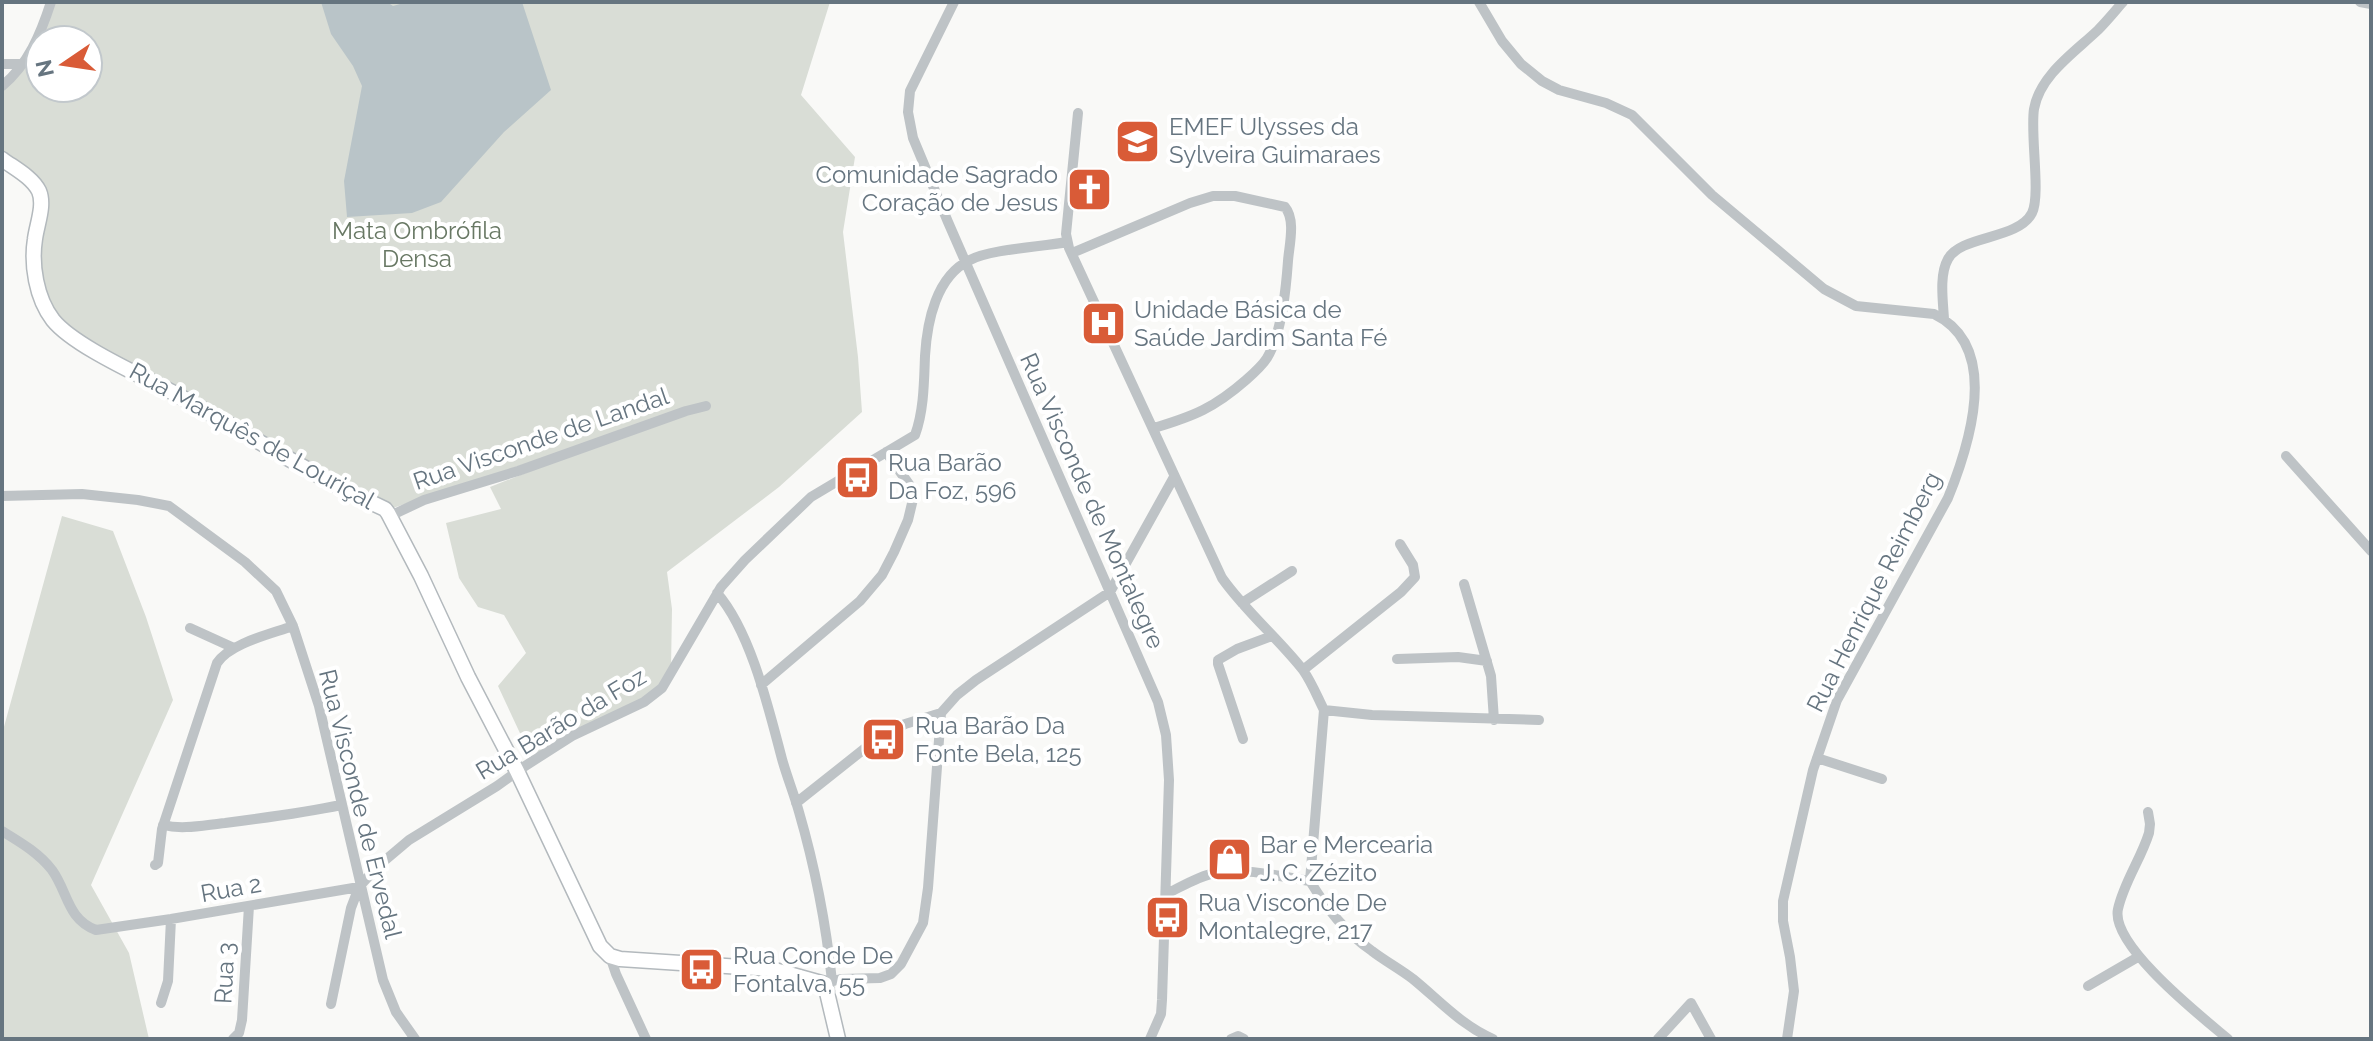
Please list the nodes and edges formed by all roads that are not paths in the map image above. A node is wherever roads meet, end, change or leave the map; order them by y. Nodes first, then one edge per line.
1 (51, 2) edge
2 (954, 2) edge
3 (1479, 2) edge
4 (2123, 2) edge
5 (2360, 2) edge
6 (2371, 4) edge
7 (2, 64) edge
8 (23, 64) junction
9 (2, 86) edge
10 (1078, 113) dead end
11 (2, 159) edge
12 (1069, 248) junction
13 (966, 262) junction
14 (1944, 319) junction
15 (706, 406) dead end
16 (1154, 428) junction
17 (886, 452) junction
18 (2286, 456) dead end
19 (1174, 477) junction
20 (2, 496) edge
21 (390, 516) junction
22 (1400, 544) dead end
23 (2371, 551) edge
24 (1292, 571) dead end
25 (1464, 584) dead end
26 (1110, 592) junction
27 (717, 593) junction
28 (1242, 603) junction
29 (293, 626) junction
30 (190, 628) dead end
31 (1272, 636) junction
32 (234, 648) junction
33 (1397, 659) dead end
34 (1487, 661) junction
35 (1303, 670) junction
36 (761, 685) junction
37 (1324, 710) junction
38 (941, 713) junction
39 (1494, 720) junction
40 (1539, 720) dead end
41 (1243, 739) dead end
42 (1817, 758) junction
43 (517, 771) junction
44 (1882, 779) dead end
45 (796, 803) junction
46 (341, 805) junction
47 (2148, 812) dead end
48 (163, 825) junction
49 (2, 831) edge
50 (155, 865) dead end
51 (356, 865) junction
52 (377, 867) junction
53 (1310, 881) junction
54 (360, 885) junction
55 (1166, 894) junction
56 (249, 906) junction
57 (171, 919) junction
58 (610, 956) junction
59 (2138, 957) junction
60 (828, 982) junction
61 (2088, 986) dead end
62 (161, 1003) dead end
63 (331, 1004) dead end
64 (233, 1039) edge
65 (415, 1039) edge
66 (646, 1039) edge
67 (838, 1039) edge
68 (1150, 1039) edge
69 (1231, 1039) edge
70 (1244, 1039) edge
71 (1493, 1039) edge
72 (1658, 1039) edge
73 (1711, 1039) edge
74 (1787, 1039) edge
75 (2228, 1039) edge

1 - 8 street
2 - 13 street, Rua Visconde de Montalegre
3 - 14 street
4 - 14 street
5 - 6 street
7 - 8 street
8 - 9 street
10 - 12 street
11 - 21 main road, Rua Marquês de Louriçal
12 - 13 street
12 - 16 street
12 - 16 street
13 - 17 street, Rua Barão da Foz
13 - 26 street, Rua Visconde de Montalegre
14 - 42 street, Rua Henrique Reimberg
15 - 21 street, Rua Visconde de Landal
16 - 19 street
17 - 27 street, Rua Barão da Foz
17 - 36 street
18 - 23 street
19 - 26 street
19 - 28 street
20 - 29 street, Rua Visconde de Ervedal
21 - 43 main road, Rua Marquês de Louriçal
22 - 35 street
24 - 28 street
25 - 34 street
26 - 38 street
26 - 55 street, Rua Visconde de Montalegre
27 - 36 street
27 - 43 street, Rua Barão da Foz
28 - 31 street
29 - 32 street
29 - 46 street, Rua Visconde de Ervedal
30 - 32 street
31 - 35 street
31 - 41 street
32 - 48 street
33 - 34 street
34 - 39 street
35 - 37 street
36 - 45 street
37 - 39 street
37 - 53 street
38 - 45 street
38 - 60 street
39 - 40 street
42 - 44 street
42 - 74 street, Rua Henrique Reimberg
43 - 52 street, Rua Barão da Foz
43 - 58 main road, Rua Marquês de Louriçal
45 - 60 street
46 - 48 street
46 - 51 street, Rua Visconde de Ervedal
47 - 59 street
48 - 50 street
49 - 57 street, Rua 2
51 - 52 street
51 - 54 street, Rua Visconde de Ervedal
52 - 54 street, Rua Barão da Foz
53 - 55 street
53 - 71 street
54 - 56 street, Rua 2
54 - 63 street, Rua Barão da Foz
54 - 65 street, Rua Visconde de Ervedal
55 - 68 street, Rua Visconde de Montalegre
56 - 57 street, Rua 2
56 - 64 street, Rua 3
57 - 62 street
58 - 60 main road
58 - 66 street
59 - 61 street
59 - 75 street
60 - 67 main road
69 - 70 street
72 - 73 street

